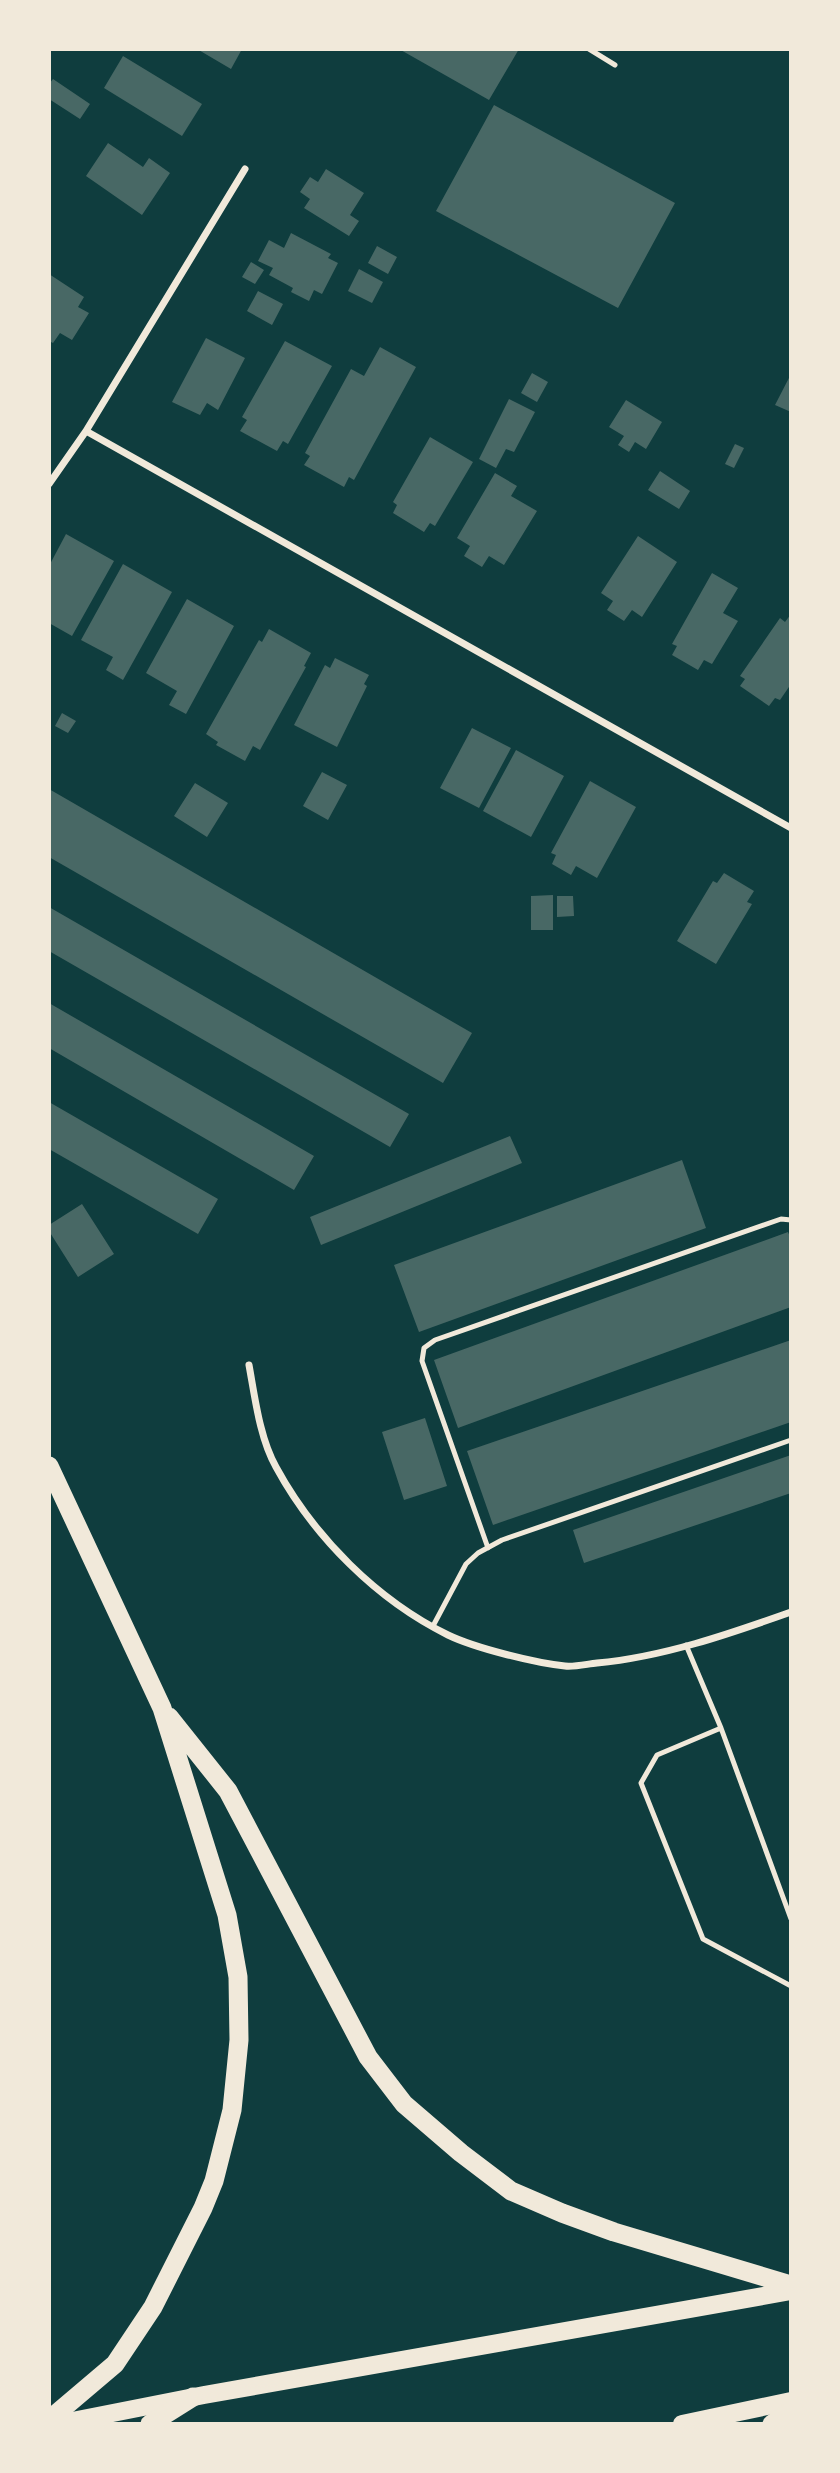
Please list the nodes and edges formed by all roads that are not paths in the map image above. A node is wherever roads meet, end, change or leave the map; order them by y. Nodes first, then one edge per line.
1 (589, 49) edge
2 (615, 65) dead end
3 (245, 169) dead end
4 (86, 430) junction
5 (49, 484) edge
6 (791, 828) edge
7 (791, 1220) edge
8 (248, 1366) dead end
9 (791, 1440) edge
10 (49, 1466) edge
11 (488, 1548) junction
12 (791, 1612) edge
13 (433, 1626) junction
14 (686, 1644) junction
15 (162, 1708) junction
16 (720, 1728) junction
17 (791, 1919) edge
18 (791, 1986) edge
19 (791, 2285) edge
20 (791, 2291) edge
21 (193, 2397) junction
22 (791, 2402) edge
23 (791, 2412) edge
24 (49, 2413) edge
25 (50, 2422) edge
26 (57, 2424) edge
27 (150, 2424) edge
28 (681, 2424) edge
29 (772, 2424) edge

1 - 2 lane
3 - 4 street
4 - 5 street
4 - 6 street
7 - 11 lane
8 - 13 street
9 - 11 lane
10 - 15 highway
11 - 13 lane
12 - 14 street
13 - 14 street
14 - 16 lane
15 - 19 highway
15 - 25 highway
16 - 17 lane
16 - 18 lane
20 - 21 main road
21 - 26 main road
21 - 27 highway
22 - 28 main road
23 - 29 highway
24 - 25 highway

